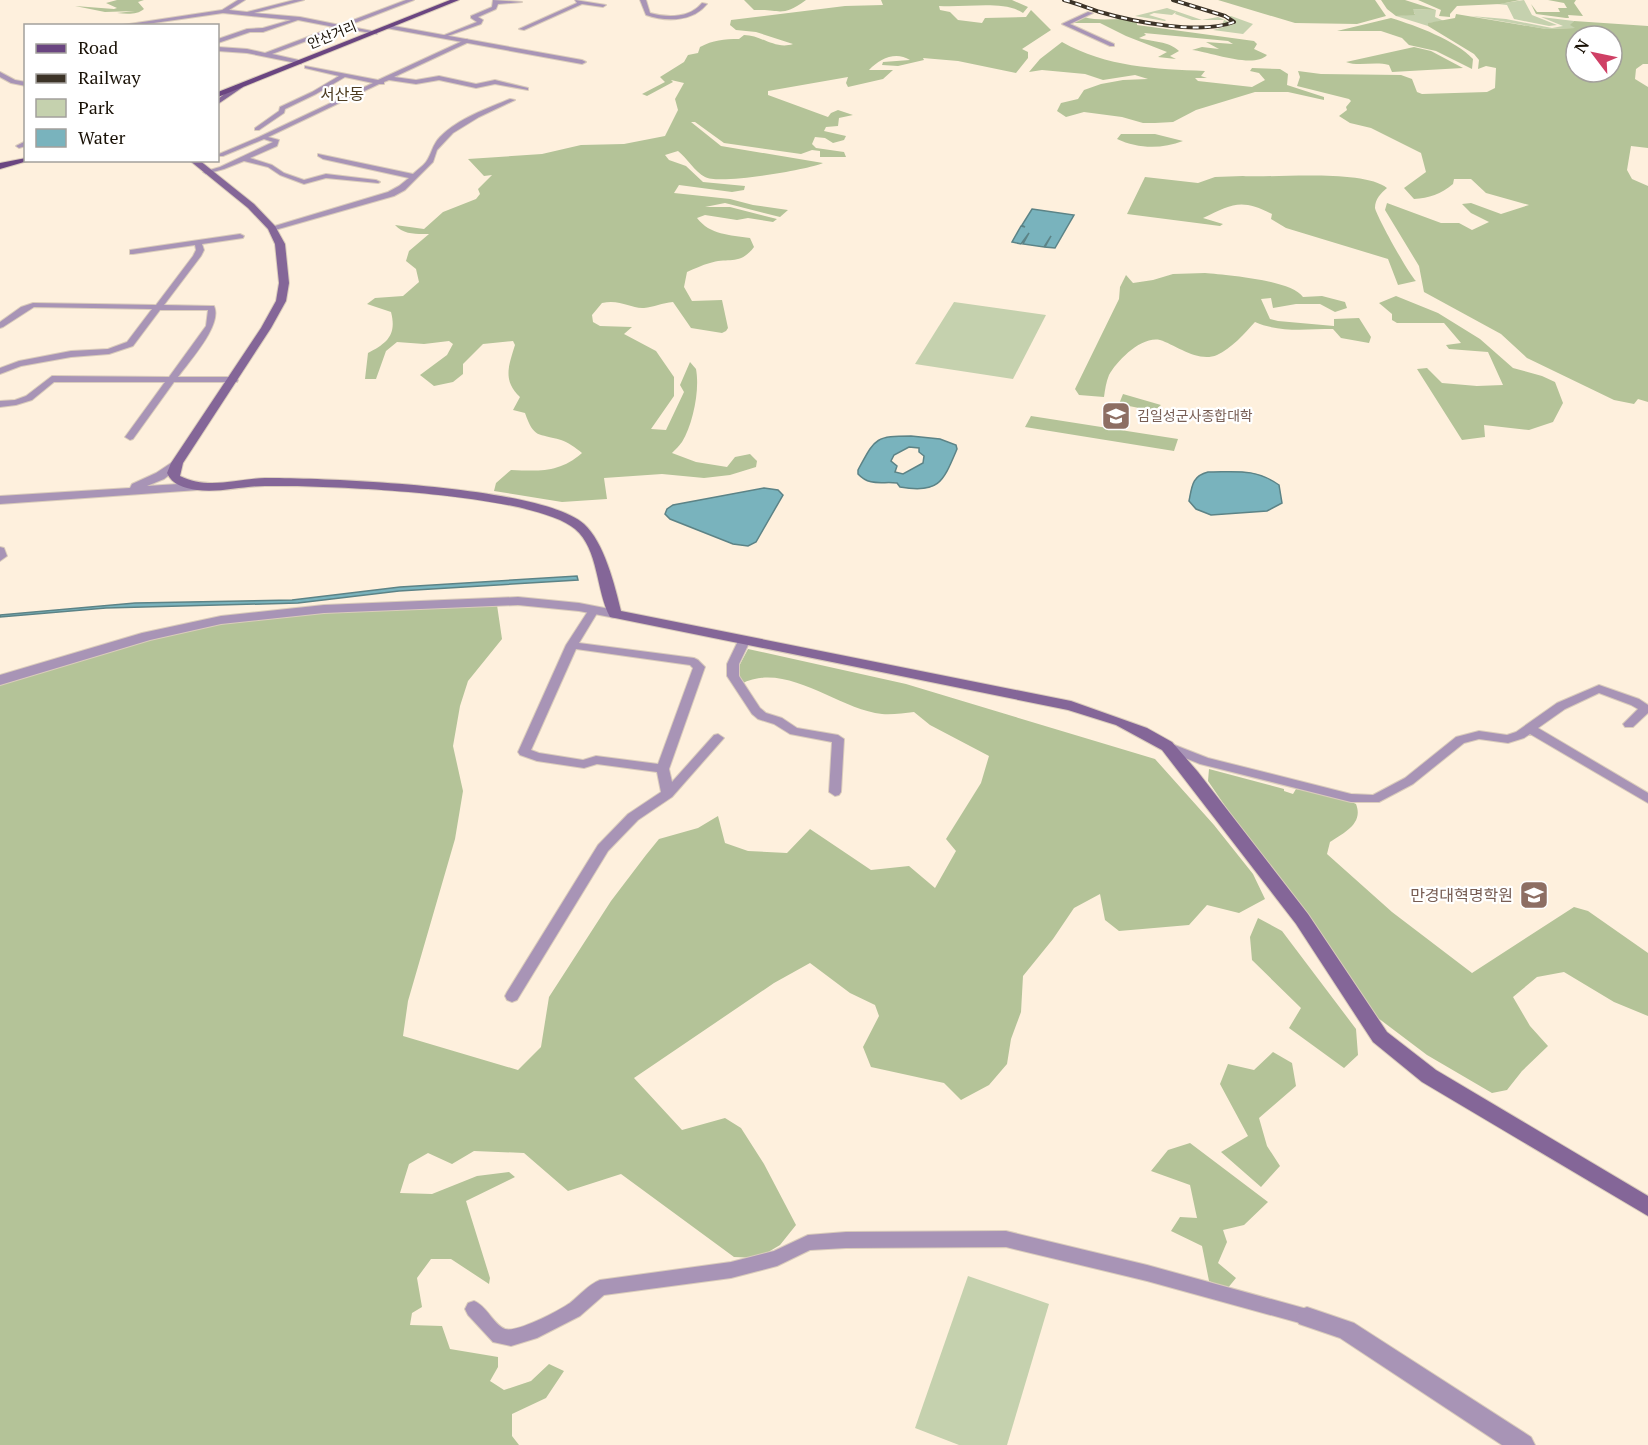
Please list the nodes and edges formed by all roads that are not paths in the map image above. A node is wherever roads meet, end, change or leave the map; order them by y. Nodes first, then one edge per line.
1 (242, 0) edge
2 (300, 0) edge
3 (411, 0) edge
4 (456, 0) edge
5 (643, 0) edge
6 (580, 1) edge
7 (519, 2) dead end
8 (704, 4) dead end
9 (497, 5) edge
10 (603, 5) dead end
11 (223, 11) junction
12 (1090, 13) dead end
13 (246, 14) junction
14 (300, 19) junction
15 (132, 24) edge
16 (342, 26) junction
17 (388, 27) junction
18 (522, 29) dead end
19 (375, 33) junction
20 (444, 37) junction
21 (219, 41) edge
22 (467, 41) junction
23 (1112, 45) dead end
24 (219, 49) edge
25 (265, 55) junction
26 (582, 62) dead end
27 (304, 65) junction
28 (0, 74) edge
29 (345, 75) junction
30 (391, 78) junction
31 (382, 83) junction
32 (24, 84) edge
33 (239, 87) junction
34 (526, 89) dead end
35 (314, 93) junction
36 (219, 96) edge
37 (350, 97) junction
38 (512, 100) dead end
39 (219, 101) edge
40 (310, 115) junction
41 (273, 118) junction
42 (256, 129) dead end
43 (264, 137) junction
44 (238, 148) junction
45 (257, 153) junction
46 (221, 155) dead end
47 (321, 156) dead end
48 (245, 159) junction
49 (24, 161) edge
50 (195, 162) edge
51 (0, 166) edge
52 (206, 172) junction
53 (415, 177) junction
54 (376, 182) dead end
55 (272, 228) junction
56 (240, 236) dead end
57 (198, 242) junction
58 (133, 252) dead end
59 (159, 307) junction
60 (0, 325) edge
61 (0, 371) edge
62 (170, 379) junction
63 (234, 380) junction
64 (0, 404) edge
65 (130, 437) dead end
66 (177, 463) junction
67 (194, 487) junction
68 (125, 491) junction
69 (0, 500) edge
70 (0, 550) edge
71 (0, 558) edge
72 (594, 610) junction
73 (615, 614) junction
74 (744, 641) junction
75 (572, 645) junction
76 (0, 680) edge
77 (1629, 724) dead end
78 (1530, 728) junction
79 (718, 738) dead end
80 (1167, 746) junction
81 (663, 769) junction
82 (835, 792) dead end
83 (669, 794) junction
84 (1648, 799) edge
85 (512, 996) dead end
86 (1648, 1207) edge
87 (474, 1309) dead end
88 (1307, 1317) joint
89 (1523, 1445) edge

1 - 11 street
2 - 13 street
3 - 16 street
4 - 17 main road, 안산거리
5 - 8 street
6 - 10 street
6 - 18 street
7 - 9 street
9 - 20 street
11 - 13 street
11 - 15 street
12 - 23 street
13 - 14 street
14 - 16 street
14 - 21 street
16 - 19 street
16 - 25 street
17 - 19 main road, 안산거리
17 - 20 street
19 - 27 main road, 안산거리
20 - 22 street
22 - 26 street
22 - 30 street
24 - 25 street
25 - 27 street
27 - 29 street
27 - 33 main road, 안산거리
28 - 32 street
29 - 31 street
29 - 35 street
30 - 31 street
30 - 34 street
31 - 37 street
33 - 36 main road, 안산거리
33 - 39 main road
35 - 37 street
35 - 41 street
37 - 40 street
38 - 53 street
40 - 41 street
40 - 43 street
41 - 42 street
43 - 44 street
43 - 45 street
44 - 45 street
44 - 46 street
45 - 48 street
47 - 53 street
48 - 52 street
48 - 54 street
49 - 51 main road
50 - 52 main road
52 - 55 main road
53 - 55 street
55 - 63 main road
56 - 57 street
57 - 58 street
57 - 59 street
59 - 60 street
59 - 61 street
59 - 62 street
62 - 63 street
62 - 64 street
62 - 65 street
63 - 66 main road
66 - 67 main road
66 - 68 street
67 - 68 street
67 - 73 main road
68 - 69 street
70 - 71 street
72 - 73 street
72 - 75 street
72 - 76 street
73 - 74 main road
74 - 80 main road
74 - 82 street
75 - 81 street
75 - 81 street
77 - 78 street
78 - 80 street
78 - 84 street
79 - 83 street
80 - 86 main road
81 - 83 street
83 - 85 street
87 - 88 street
88 - 89 street

